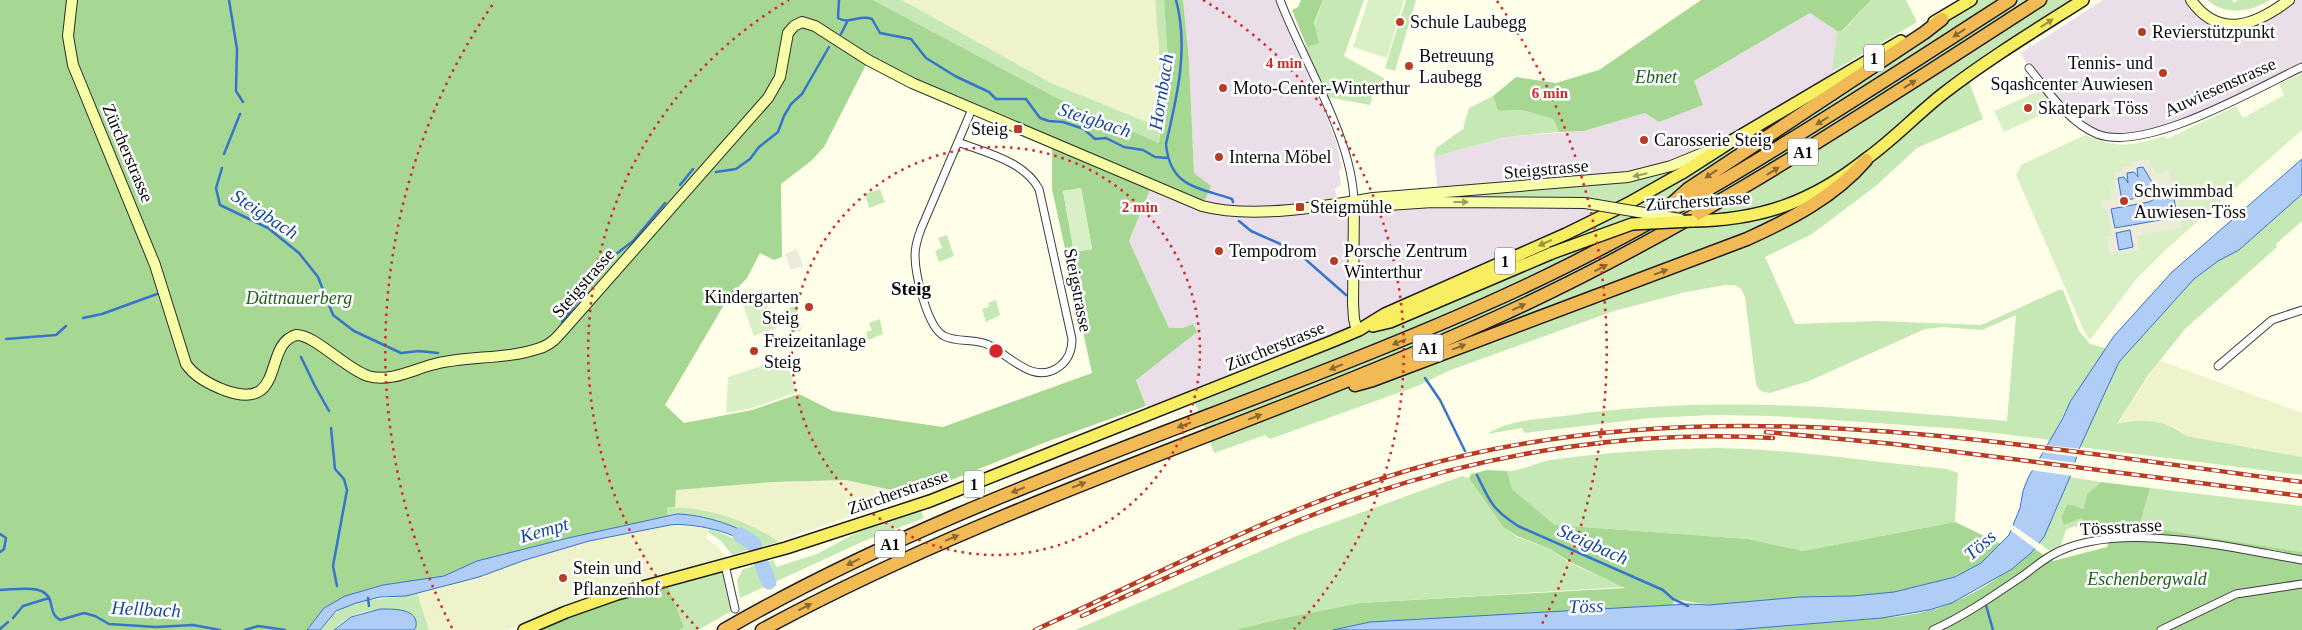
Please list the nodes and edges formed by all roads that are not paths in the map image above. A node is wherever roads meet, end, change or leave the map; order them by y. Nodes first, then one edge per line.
1 (72, 0) edge
2 (1280, 0) edge
3 (1971, 0) edge
4 (2010, 0) edge
5 (2040, 0) edge
6 (2083, 0) edge
7 (2191, 0) edge
8 (2290, 0) edge
9 (1942, 19) junction
10 (2302, 67) edge
11 (2029, 68) dead end
12 (972, 109) junction
13 (1735, 139) junction
14 (958, 142) junction
15 (1866, 160) junction
16 (1354, 203) junction
17 (1692, 221) junction
18 (1650, 223) junction
19 (2302, 310) edge
20 (172, 317) joint
21 (1358, 330) junction
22 (2218, 366) dead end
23 (1297, 401) junction
24 (2302, 560) edge
25 (725, 565) junction
26 (2302, 584) edge
27 (735, 609) dead end
28 (524, 630) edge
29 (724, 630) edge
30 (762, 630) edge
31 (1934, 630) edge
32 (2161, 630) edge

1 - 20 main road, Zürcherstrasse
2 - 16 street
3 - 9 main road, Zürcherstrasse / 1
4 -> 18 highway, A1
23 -> 5 highway, A1
15 -> 6 main road, Zürcherstrasse / 1
7 - 8 main road
9 - 13 main road, Zürcherstrasse / 1
9 -> 18 highway, A1
10 - 11 street, Auwiesenstrasse
12 - 14 street, Steigstrasse
12 - 16 main road, Steigstrasse
12 - 20 main road, Steigstrasse
13 -> 16 main road, Steigstrasse
13 -> 21 main road, Zürcherstrasse / 1
14 - 14 street, Steigstrasse
15 - 17 main road, Zürcherstrasse / 1
23 -> 15 highway, A1
16 -> 17 main road, Steigstrasse, bridge
16 - 21 main road
17 - 21 main road, Zürcherstrasse / 1, bridge
18 -> 29 highway, A1
19 - 22 street
21 - 25 main road, Zürcherstrasse / 1
30 -> 23 highway, A1
24 - 31 street, Tössstrasse
25 - 27 street
25 - 28 main road, Zürcherstrasse / 1
26 - 32 street

